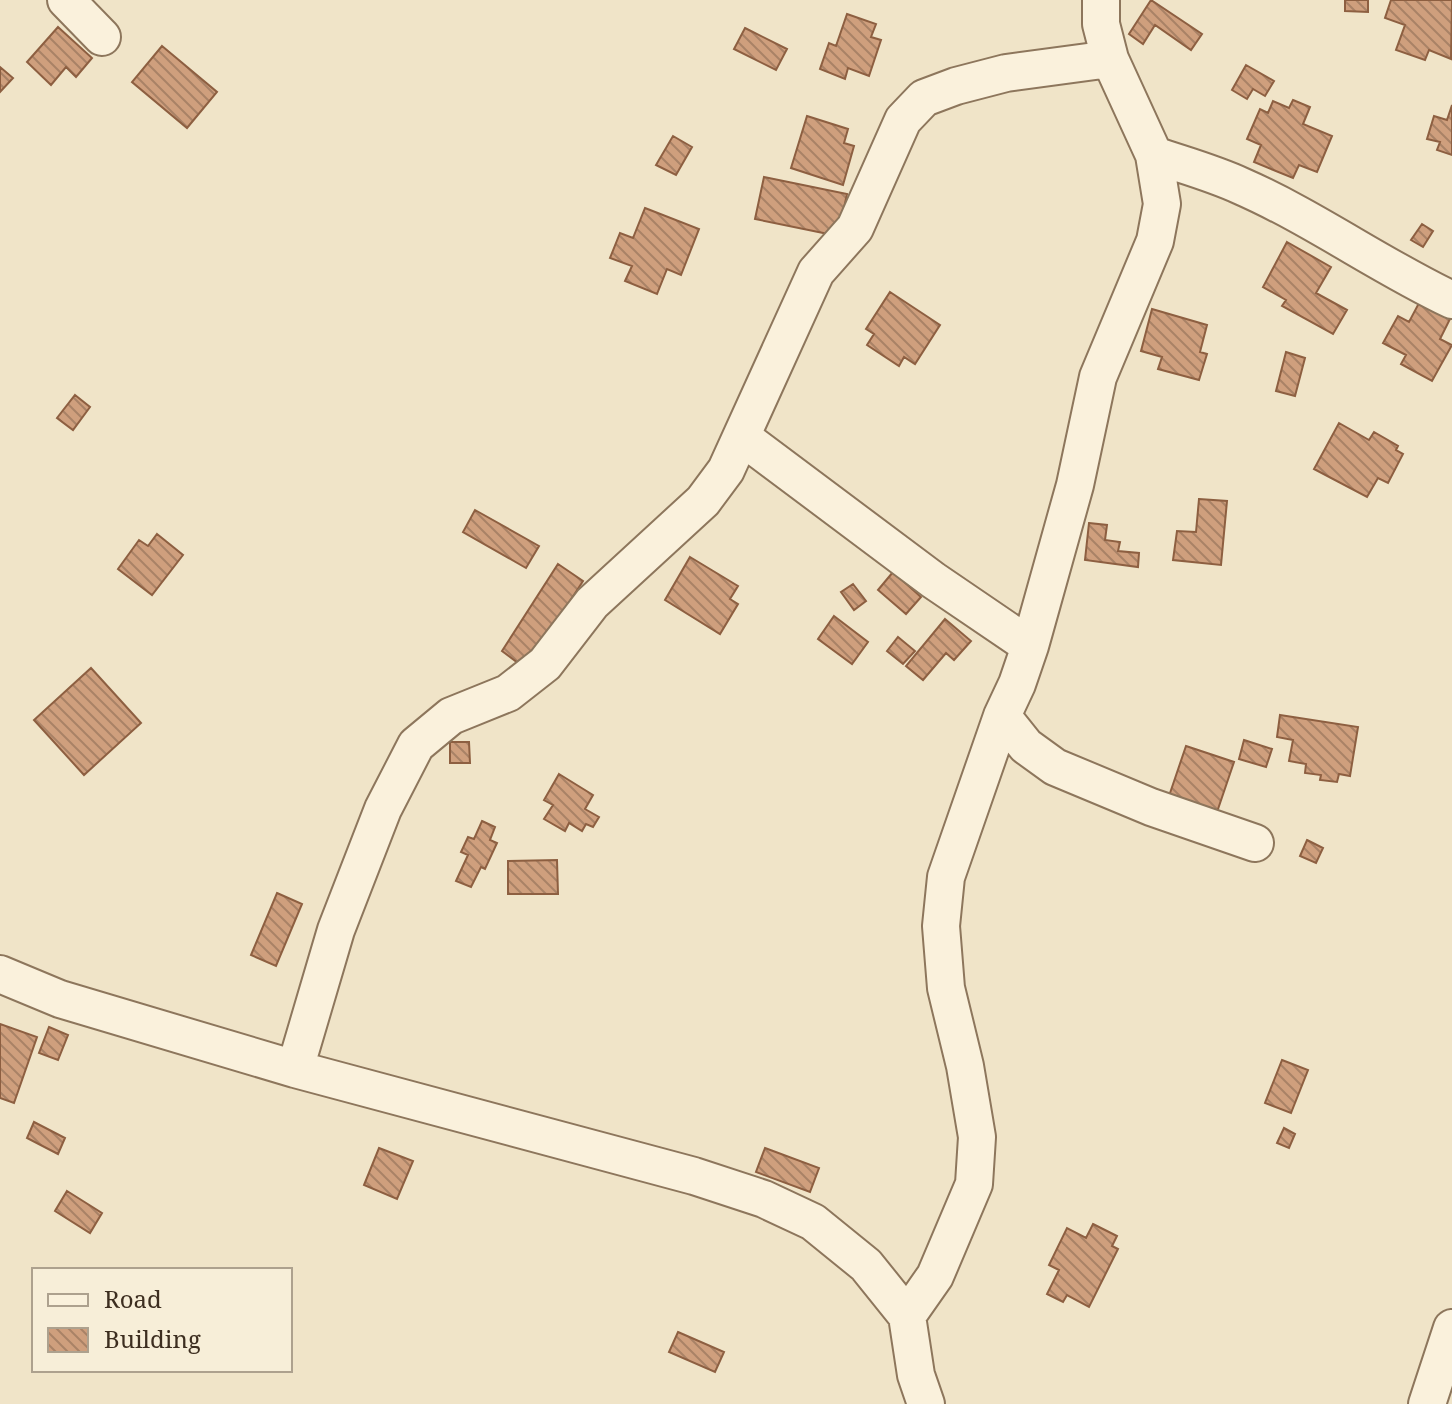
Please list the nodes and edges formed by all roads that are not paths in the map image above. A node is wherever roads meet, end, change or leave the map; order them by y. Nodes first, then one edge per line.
1 (66, 0) edge
2 (1101, 0) edge
3 (102, 37) dead end
4 (1110, 59) junction
5 (1154, 155) junction
6 (1452, 300) edge
7 (742, 437) junction
8 (1030, 646) junction
9 (1002, 716) junction
10 (1255, 843) dead end
11 (0, 974) edge
12 (295, 1069) junction
13 (907, 1316) junction
14 (1452, 1328) edge
15 (926, 1404) edge
16 (1427, 1404) edge

1 - 3 street
2 - 4 street
4 - 5 street
4 - 7 street
5 - 6 street
5 - 8 street
7 - 8 street
7 - 12 street
8 - 9 street
9 - 10 street
9 - 13 street
11 - 12 street
12 - 13 street
13 - 15 street
14 - 16 street

